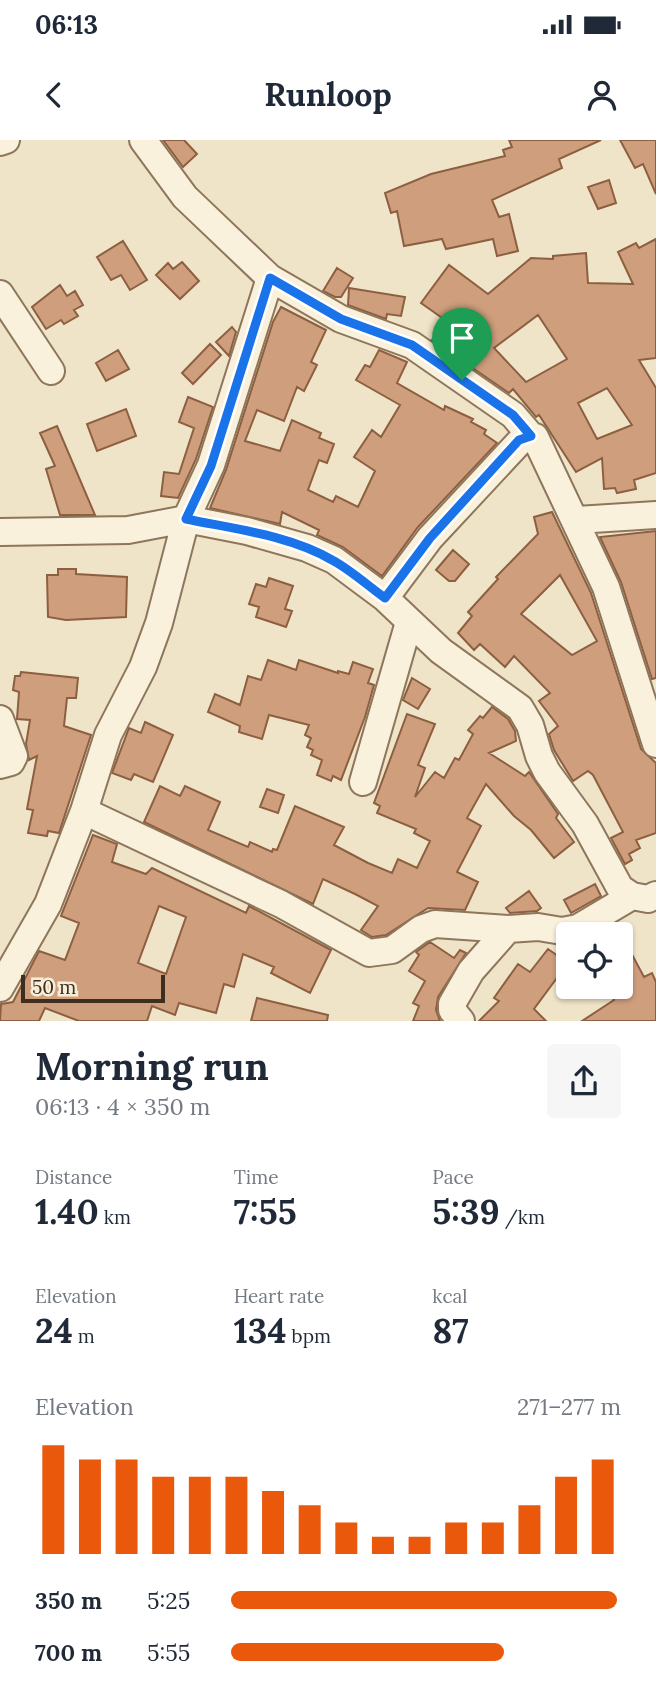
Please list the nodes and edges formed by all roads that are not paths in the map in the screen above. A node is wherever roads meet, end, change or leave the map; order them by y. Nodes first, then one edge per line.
1 (6, 140) edge
2 (143, 140) edge
3 (0, 142) edge
4 (270, 278) junction
5 (0, 294) edge
6 (51, 371) dead end
7 (531, 436) junction
8 (656, 515) edge
9 (186, 519) junction
10 (577, 520) junction
11 (0, 532) edge
12 (385, 598) junction
13 (410, 622) junction
14 (0, 719) edge
15 (656, 744) edge
16 (0, 765) edge
17 (363, 782) dead end
18 (84, 811) junction
19 (648, 902) edge
20 (508, 929) junction
21 (0, 988) edge
22 (461, 1021) edge

1 - 3 street
2 - 4 street
4 - 7 street
4 - 9 street
5 - 6 street
7 - 10 street
7 - 12 street
8 - 10 street
9 - 11 street
9 - 12 street
9 - 18 street
10 - 15 street
12 - 13 street
13 - 17 street
13 - 19 street
14 - 16 street
18 - 20 street
18 - 21 street
19 - 20 street
20 - 22 street

